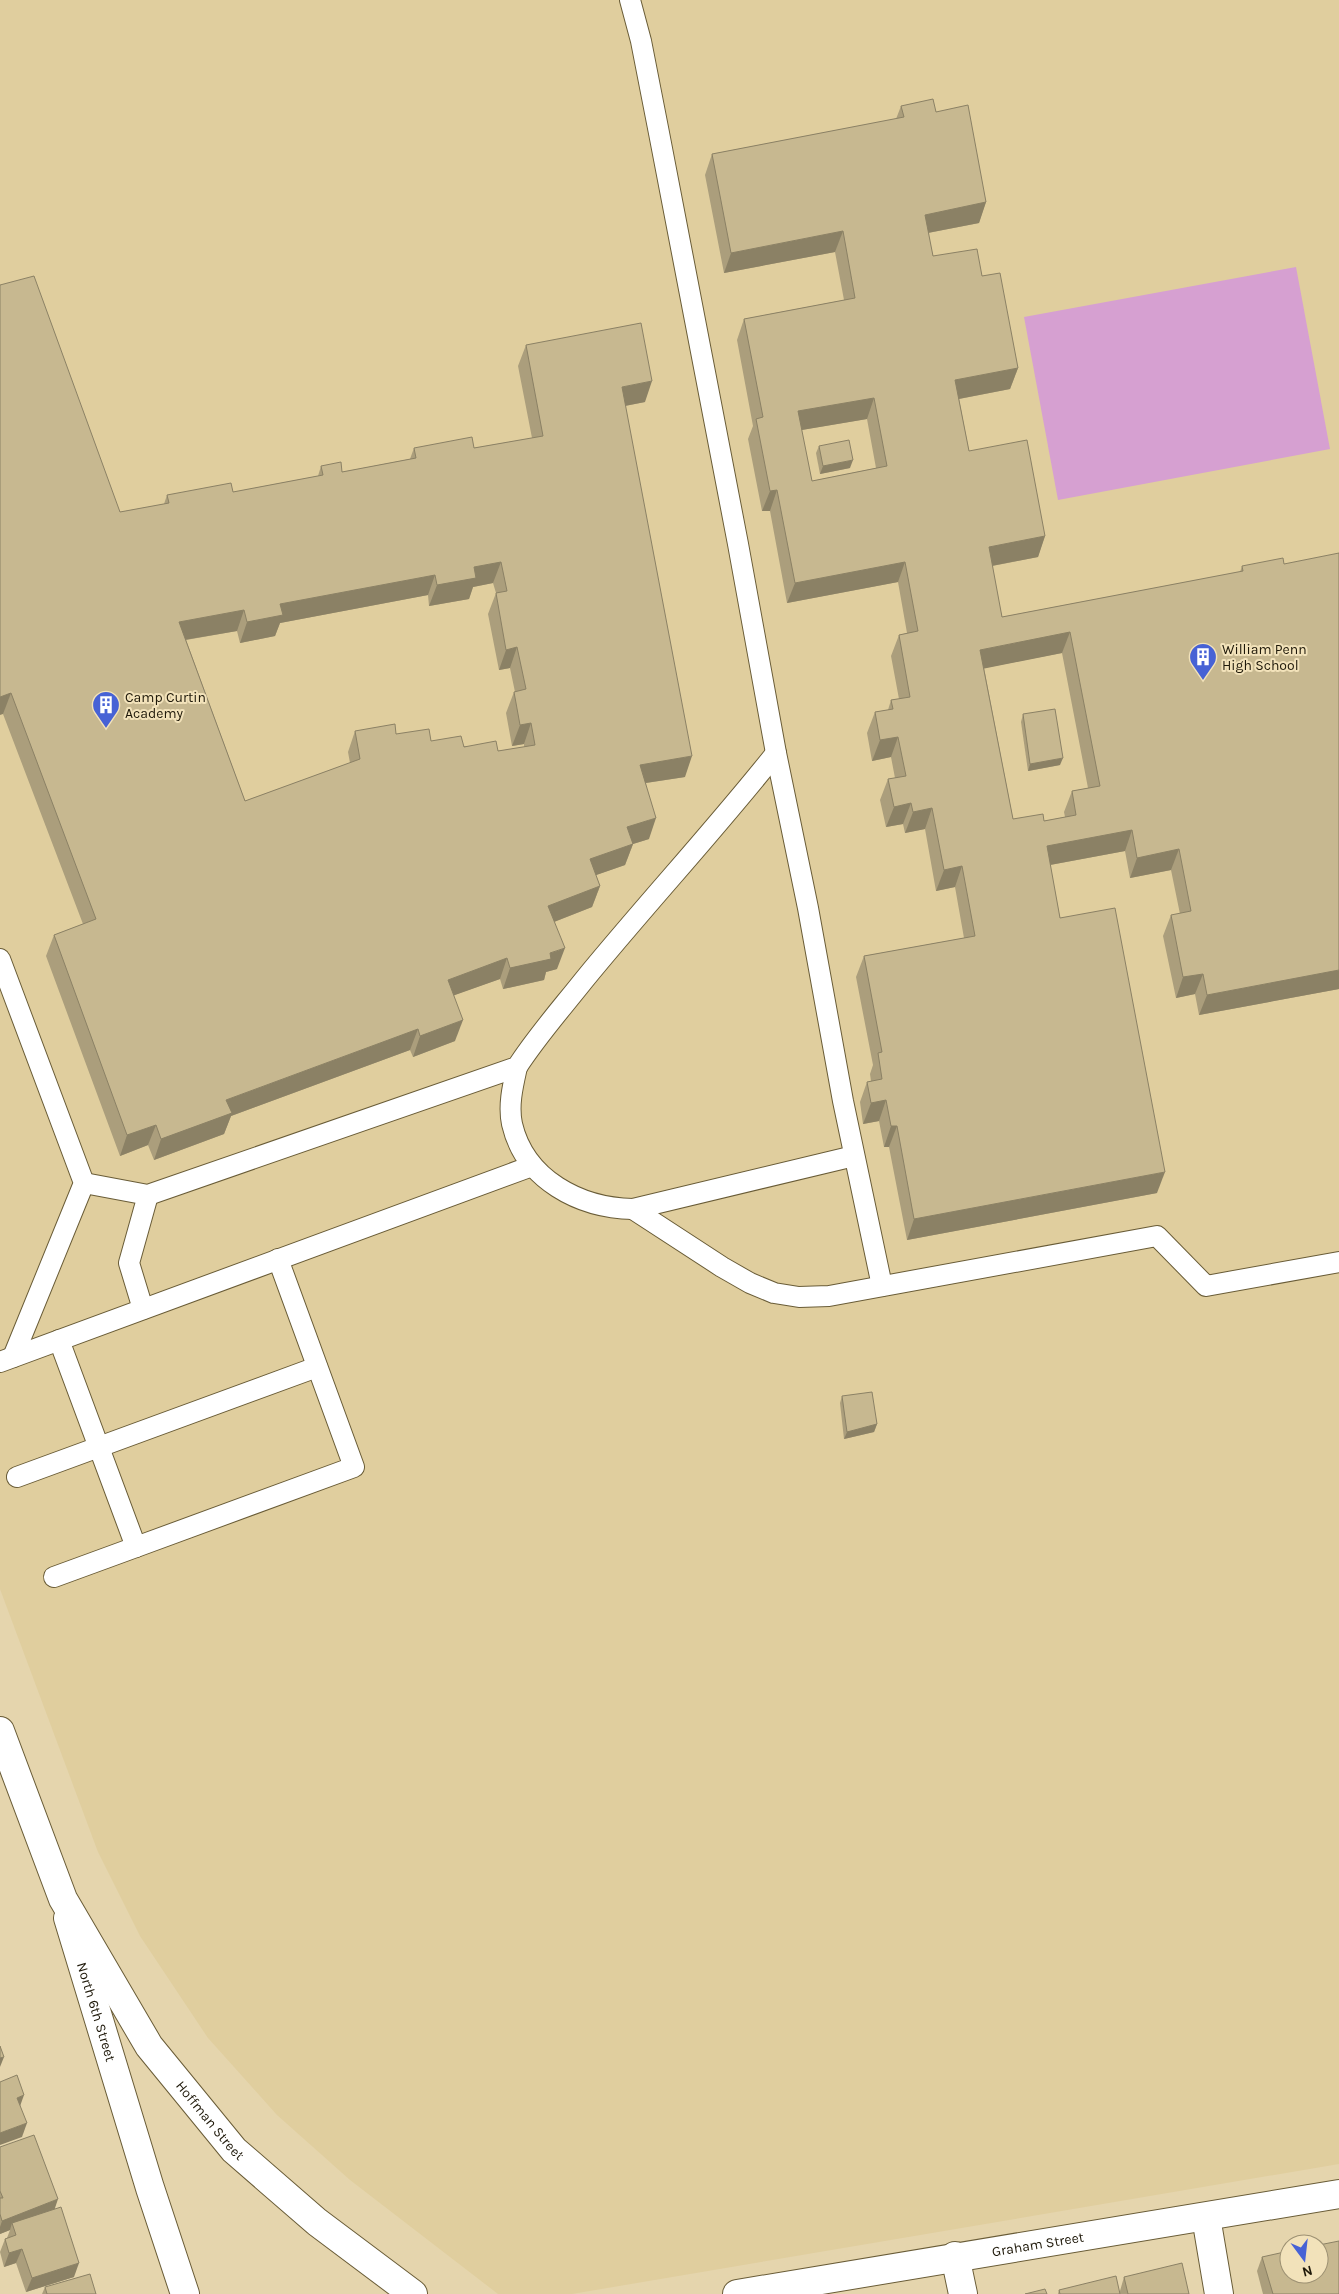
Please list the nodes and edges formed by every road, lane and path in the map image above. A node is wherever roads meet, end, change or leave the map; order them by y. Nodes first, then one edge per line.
1 (630, 0) edge
2 (776, 753) junction
3 (0, 959) edge
4 (517, 1067) junction
5 (854, 1156) junction
6 (532, 1166) junction
7 (84, 1183) junction
8 (148, 1195) junction
9 (633, 1209) junction
10 (278, 1259) junction
11 (1339, 1262) edge
12 (882, 1286) junction
13 (143, 1309) junction
14 (60, 1340) junction
15 (7, 1359) edge
16 (317, 1366) junction
17 (99, 1447) junction
18 (17, 1477) dead end
19 (136, 1547) junction
20 (54, 1577) dead end
21 (0, 1731) edge
22 (63, 1899) junction
23 (1339, 2194) edge
24 (1206, 2217) junction
25 (955, 2256) junction
26 (185, 2294) edge
27 (413, 2294) edge
28 (737, 2294) edge
29 (963, 2294) edge
30 (1219, 2294) edge

1 - 2 lane
2 - 4 lane
2 - 5 lane
3 - 7 lane
4 - 6 lane
4 - 8 lane
5 - 9 lane
5 - 12 lane
6 - 9 lane
6 - 10 lane
7 - 8 lane
7 - 15 lane
8 - 13 lane
9 - 12 lane
10 - 13 lane
10 - 16 lane
11 - 12 lane
13 - 14 lane
14 - 15 lane
14 - 17 lane
16 - 17 lane
16 - 19 lane
17 - 18 lane
17 - 19 lane
19 - 20 lane
21 - 22 street, North 6th Street
22 - 26 street, North 6th Street
22 - 27 street, Hoffman Street
23 - 24 street, Graham Street
24 - 25 street, Graham Street
24 - 30 street
25 - 28 street, Graham Street
25 - 29 street

